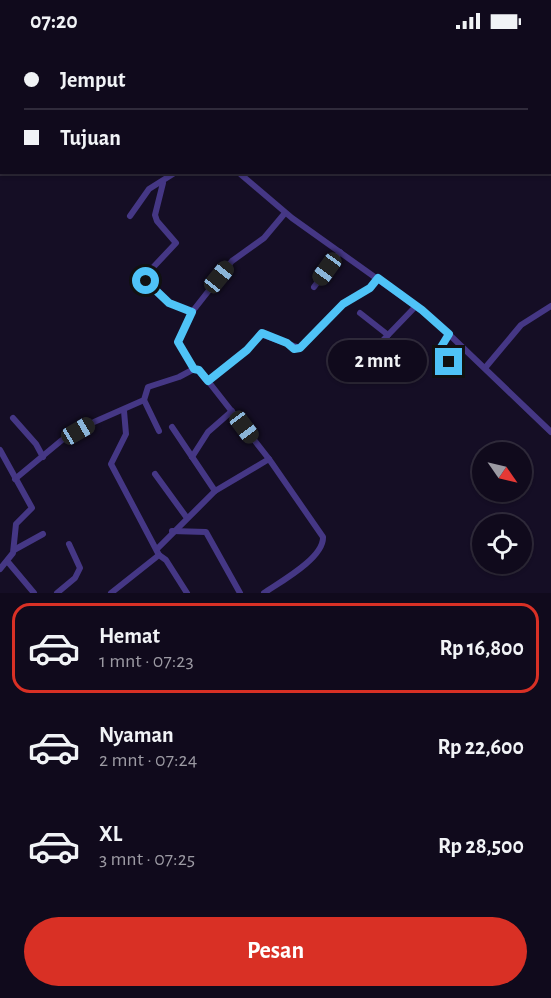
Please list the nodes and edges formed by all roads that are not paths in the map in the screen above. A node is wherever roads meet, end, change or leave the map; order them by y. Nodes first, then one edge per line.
1 (174, 174) edge
2 (240, 174) edge
3 (163, 183) junction
4 (285, 213) junction
5 (130, 216) dead end
6 (340, 252) junction
7 (378, 278) junction
8 (314, 287) dead end
9 (416, 306) junction
10 (551, 306) edge
11 (192, 312) junction
12 (360, 313) dead end
13 (388, 334) junction
14 (449, 334) junction
15 (462, 347) junction
16 (363, 361) dead end
17 (485, 368) junction
18 (194, 369) junction
19 (208, 381) junction
20 (144, 400) junction
21 (124, 411) junction
22 (232, 411) junction
23 (13, 418) dead end
24 (172, 427) dead end
25 (159, 431) dead end
26 (551, 432) edge
27 (0, 450) edge
28 (43, 457) junction
29 (192, 457) junction
30 (269, 459) junction
31 (155, 474) dead end
32 (15, 479) junction
33 (215, 491) junction
34 (187, 518) junction
35 (171, 531) junction
36 (43, 534) dead end
37 (69, 544) dead end
38 (14, 550) junction
39 (158, 552) junction
40 (8, 562) junction
41 (0, 569) edge
42 (34, 593) edge
43 (57, 593) edge
44 (111, 593) edge
45 (187, 593) edge
46 (240, 593) edge
47 (264, 593) edge

1 - 3 street
2 - 4 street
3 - 5 street
3 - 11 street
4 - 6 street
4 - 11 street
6 - 7 street
6 - 8 street
7 - 9 street
7 - 19 street
9 - 13 street
9 - 14 street
10 - 17 street
11 - 18 street
12 - 13 street
13 - 16 street
14 - 15 street
14 - 15 street
15 - 17 street
17 - 26 street
18 - 19 street
18 - 20 street
19 - 22 street
20 - 21 street
20 - 25 street
21 - 28 street
21 - 39 street
22 - 29 street
22 - 30 street
23 - 28 street
24 - 29 street
27 - 32 street
28 - 32 street
29 - 33 street
30 - 33 street
30 - 47 street
31 - 34 street
32 - 38 street
33 - 34 street
34 - 35 street
35 - 39 street
35 - 46 street
36 - 38 street
37 - 43 street
38 - 40 street
39 - 44 street
39 - 45 street
40 - 41 street
40 - 42 street

